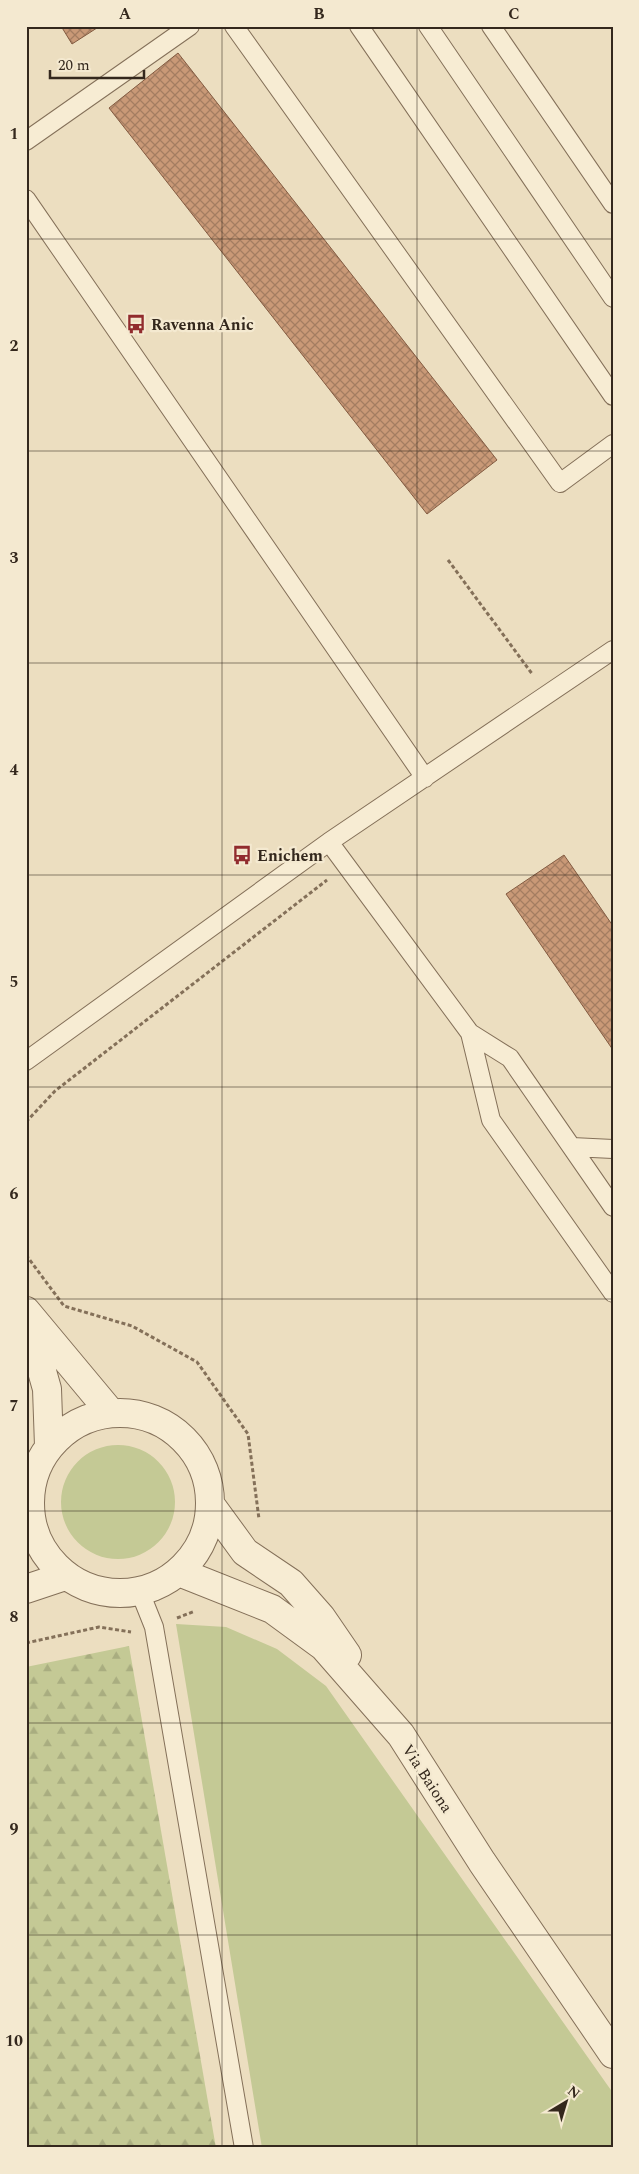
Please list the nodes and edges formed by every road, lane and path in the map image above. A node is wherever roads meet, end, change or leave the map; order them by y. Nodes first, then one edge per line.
1 (190, 26) edge
2 (234, 26) edge
3 (359, 26) edge
4 (428, 26) edge
5 (491, 26) edge
6 (26, 141) edge
7 (26, 199) edge
8 (613, 204) edge
9 (613, 298) edge
10 (613, 396) edge
11 (613, 444) edge
12 (613, 650) edge
13 (426, 778) junction
14 (329, 842) junction
15 (470, 1033) junction
16 (26, 1061) edge
17 (572, 1147) junction
18 (613, 1149) edge
19 (613, 1207) edge
20 (26, 1254) edge
21 (613, 1293) edge
22 (26, 1311) edge
23 (26, 1317) edge
24 (111, 1413) junction
25 (49, 1446) junction
26 (28, 1501) edge
27 (210, 1504) junction
28 (245, 1552) junction
29 (179, 1572) junction
30 (65, 1576) junction
31 (26, 1589) edge
32 (226, 1589) junction
33 (140, 1592) junction
34 (154, 1627) junction
35 (26, 1643) edge
36 (401, 1735) junction
37 (613, 2054) edge
38 (244, 2148) edge

1 - 6 lane
2 - 11 lane
3 - 10 lane
4 - 9 lane
5 - 8 lane
7 - 13 lane
12 - 13 lane
13 - 14 lane
14 - 15 lane
14 - 16 lane
15 - 17 lane
15 - 21 lane
17 - 18 lane
17 - 19 lane
20 - 28 path
22 - 24 street
23 - 25 street
24 - 25 street
24 - 27 street
25 - 26 street
26 - 30 street
27 - 28 street
27 - 29 street
28 - 36 street
29 - 32 street, Via Baiona
29 - 33 street
30 - 31 street
30 - 33 street
32 - 34 path
32 - 36 street, Via Baiona
33 - 34 lane
34 - 35 path
34 - 38 lane
36 - 37 street, Via Baiona

